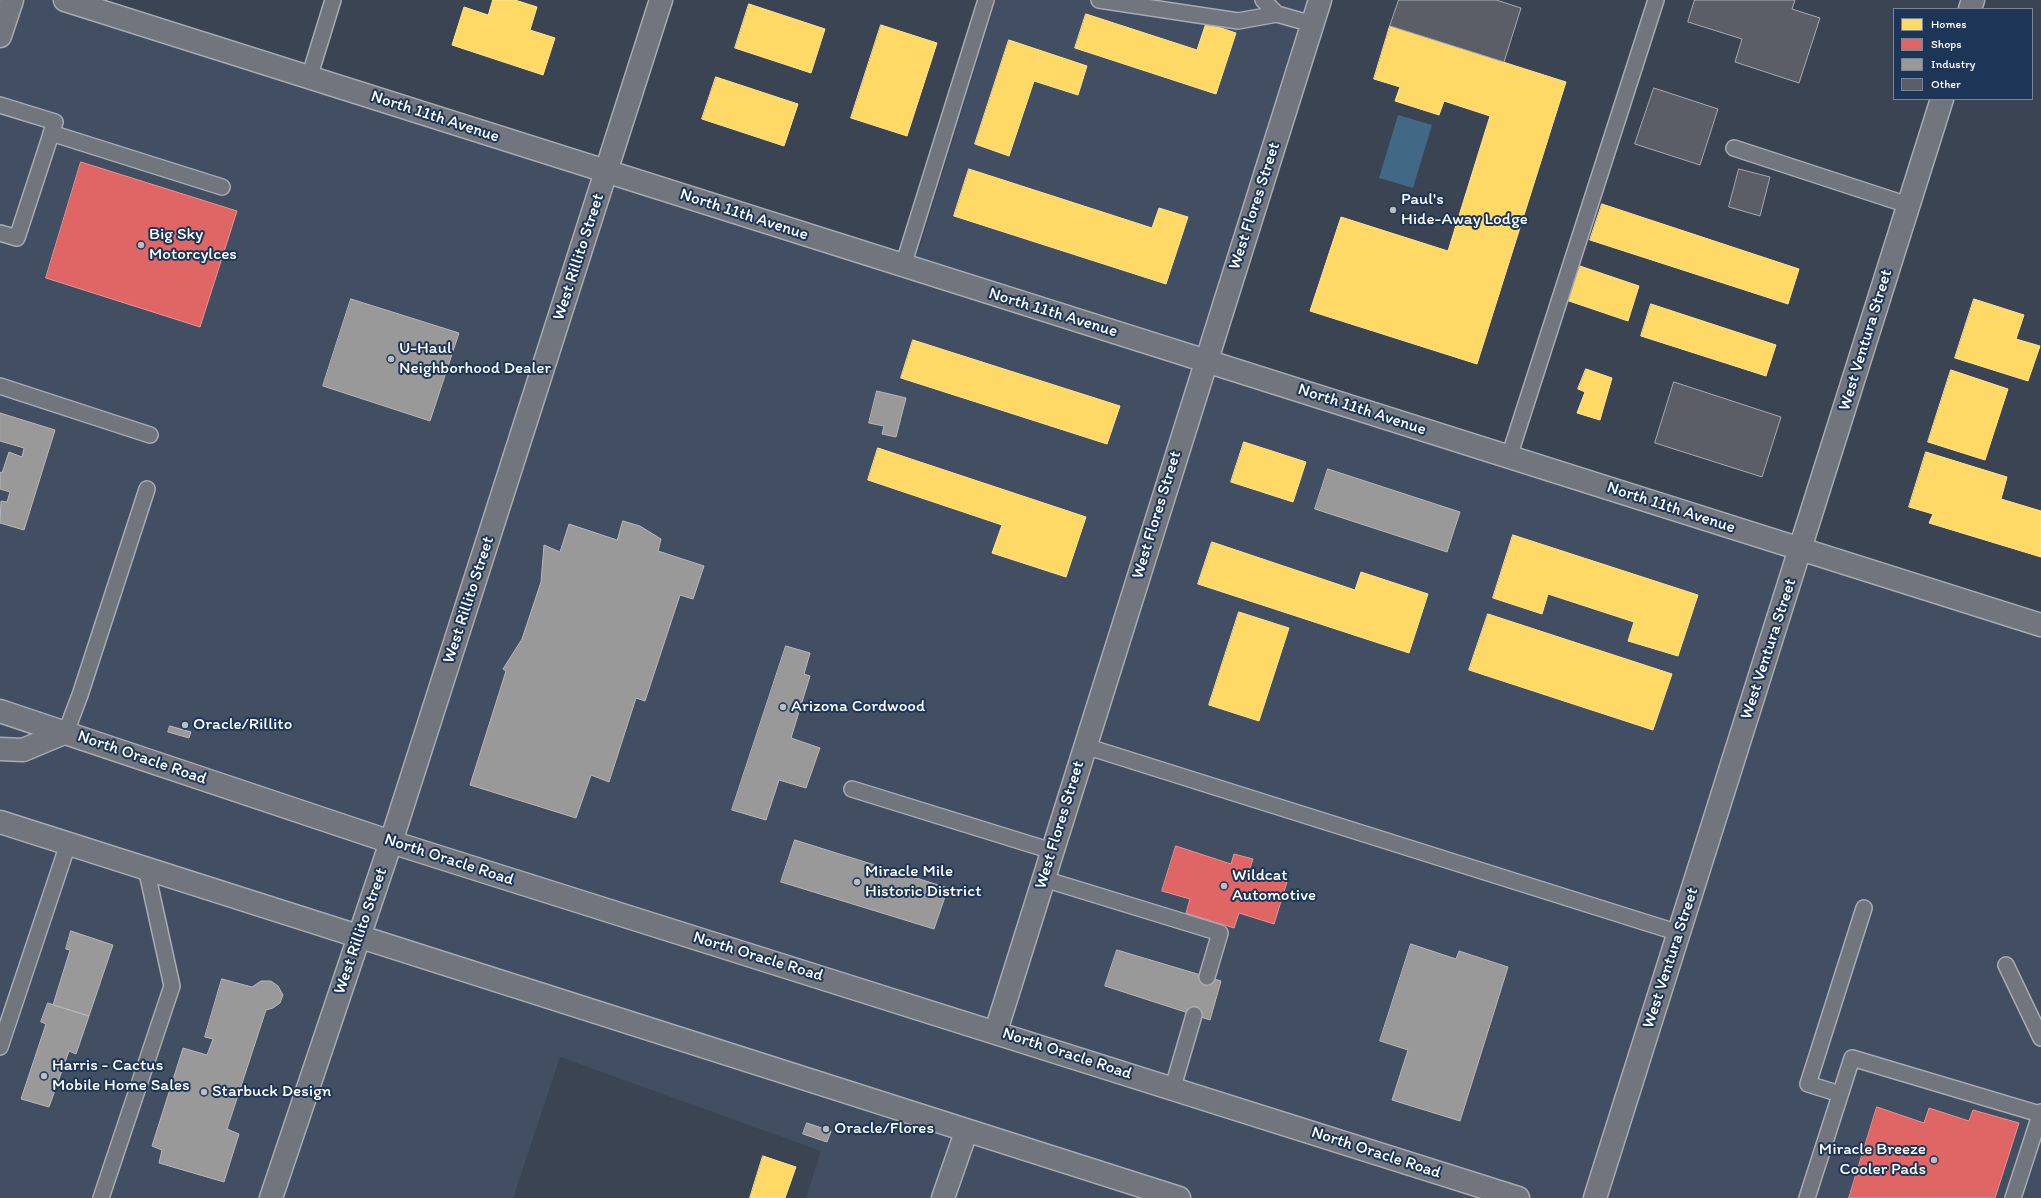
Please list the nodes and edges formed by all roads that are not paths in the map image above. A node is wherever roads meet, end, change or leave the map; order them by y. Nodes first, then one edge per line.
1 (12, 0) edge
2 (65, 0) edge
3 (333, 0) edge
4 (661, 0) edge
5 (986, 0) edge
6 (1098, 0) edge
7 (1263, 0) edge
8 (1320, 0) edge
9 (1656, 0) edge
10 (1170, 6) edge
11 (1277, 14) junction
12 (1312, 24) junction
13 (0, 36) edge
14 (309, 78) junction
15 (1942, 100) edge
16 (0, 105) edge
17 (51, 133) junction
18 (1734, 148) dead end
19 (606, 172) junction
20 (222, 187) dead end
21 (1908, 205) junction
22 (0, 233) edge
23 (903, 266) junction
24 (1205, 361) junction
25 (0, 386) edge
26 (150, 435) dead end
27 (1509, 457) junction
28 (147, 489) dead end
29 (1800, 549) junction
30 (2041, 624) edge
31 (0, 711) edge
32 (66, 732) junction
33 (1085, 746) junction
34 (0, 749) edge
35 (852, 789) dead end
36 (0, 822) edge
37 (391, 842) junction
38 (68, 844) junction
39 (1052, 851) junction
40 (146, 868) junction
41 (1044, 879) junction
42 (1864, 908) dead end
43 (1679, 933) junction
44 (358, 936) junction
45 (2006, 965) dead end
46 (1207, 977) dead end
47 (1194, 1015) dead end
48 (996, 1031) junction
49 (2041, 1038) edge
50 (0, 1047) edge
51 (1173, 1088) junction
52 (1840, 1094) junction
53 (2041, 1113) edge
54 (966, 1132) junction
55 (101, 1198) edge
56 (271, 1198) edge
57 (943, 1198) edge
58 (1179, 1198) edge
59 (1518, 1198) edge
60 (1596, 1198) edge
61 (1807, 1198) edge
62 (2013, 1198) edge

1 - 13 street
2 - 14 street, North 11th Avenue
3 - 14 lane
4 - 19 street, West Rillito Street
5 - 23 lane
6 - 10 lane
7 - 11 lane
8 - 12 street, West Flores Street
9 - 27 lane
10 - 11 lane
11 - 12 lane
12 - 24 street, West Flores Street
14 - 19 street, North 11th Avenue
15 - 21 street, West Ventura Street
16 - 17 lane
17 - 20 lane
17 - 22 lane
18 - 21 lane
19 - 23 street, North 11th Avenue
19 - 37 street, West Rillito Street
21 - 29 street, West Ventura Street
23 - 24 street, North 11th Avenue
24 - 27 street, North 11th Avenue
24 - 33 street, West Flores Street
25 - 26 lane
27 - 29 street, North 11th Avenue
28 - 32 lane
29 - 30 street, North 11th Avenue
29 - 43 street, West Ventura Street
31 - 32 street, North Oracle Road
32 - 34 street
32 - 37 street, North Oracle Road
33 - 39 street, West Flores Street
33 - 43 lane
35 - 39 lane
36 - 38 street
37 - 44 street, West Rillito Street
37 - 48 street, North Oracle Road
38 - 40 street
38 - 50 lane
39 - 41 street, West Flores Street
40 - 44 street
40 - 55 lane
41 - 46 lane
41 - 48 street, West Flores Street
42 - 52 lane
43 - 60 street, West Ventura Street
44 - 54 street
44 - 56 street, West Rillito Street
45 - 49 lane
47 - 51 lane
48 - 51 street, North Oracle Road
51 - 59 street, North Oracle Road
52 - 53 lane
52 - 61 lane
53 - 62 lane
54 - 57 street
54 - 58 street

